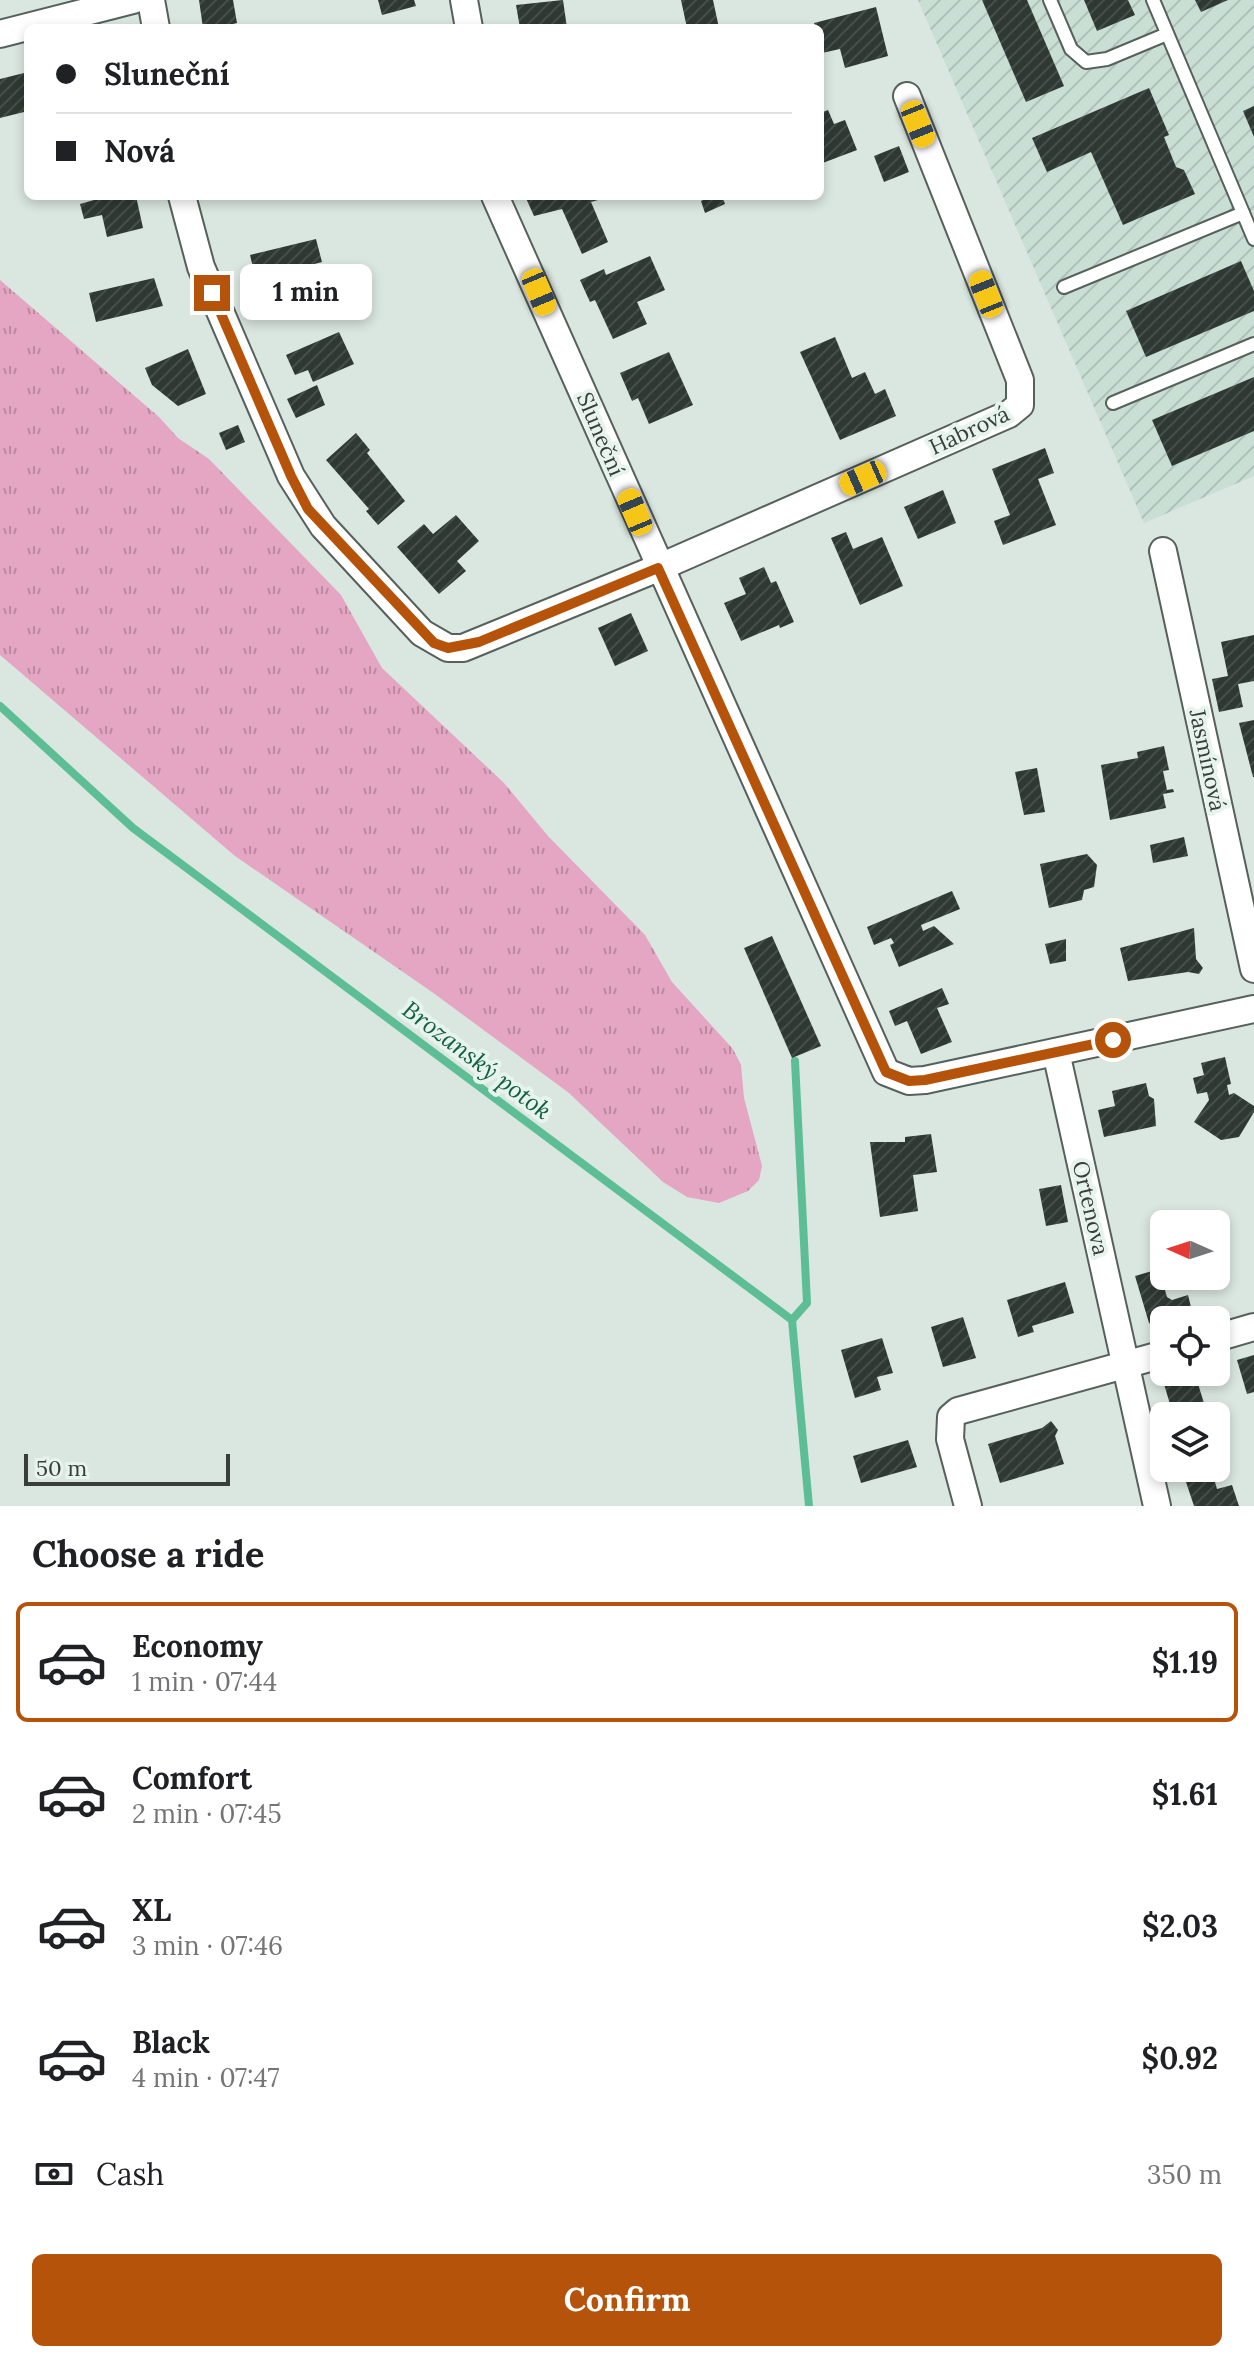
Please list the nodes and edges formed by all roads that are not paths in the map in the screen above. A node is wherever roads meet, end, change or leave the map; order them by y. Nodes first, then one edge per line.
1 (133, 0) edge
2 (151, 0) edge
3 (464, 0) edge
4 (1050, 0) edge
5 (1153, 0) edge
6 (39, 24) edge
7 (155, 24) edge
8 (468, 24) edge
9 (24, 28) edge
10 (0, 34) edge
11 (1167, 34) junction
12 (907, 96) dead end
13 (183, 200) edge
14 (497, 200) edge
15 (1243, 213) junction
16 (1254, 239) edge
17 (1064, 287) dead end
18 (1254, 344) edge
19 (1113, 403) dead end
20 (1163, 551) dead end
21 (658, 568) junction
22 (1254, 969) edge
23 (1254, 1009) edge
24 (1056, 1052) junction
25 (1254, 1327) edge
26 (1230, 1334) edge
27 (1150, 1358) edge
28 (1127, 1365) junction
29 (968, 1506) edge
30 (1157, 1506) edge

1 - 6 street
2 - 7 street
3 - 8 street
4 - 11 lane
5 - 11 lane
9 - 10 street
11 - 15 lane
12 - 21 street, Habrová
13 - 21 street
14 - 21 street, Sluneční
15 - 16 lane
15 - 17 lane
18 - 19 lane
20 - 22 street, Jasmínová
21 - 24 street, Sluneční
23 - 24 street, Sluneční
24 - 28 street, Ortenova
25 - 26 street
27 - 28 street
28 - 29 street
28 - 30 street, Ortenova

